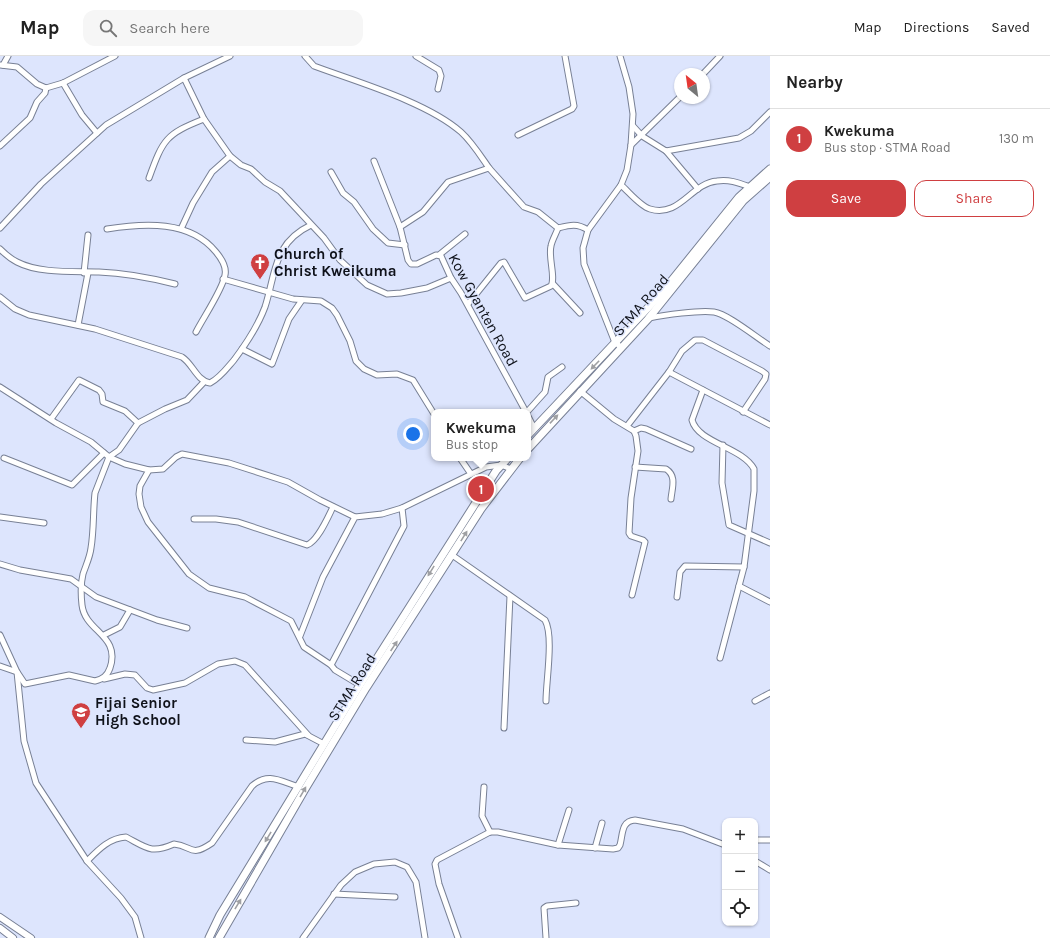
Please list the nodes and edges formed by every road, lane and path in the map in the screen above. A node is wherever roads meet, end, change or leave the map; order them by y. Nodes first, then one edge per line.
1 (8, 56) edge
2 (116, 56) edge
3 (230, 56) edge
4 (305, 56) edge
5 (416, 56) edge
6 (565, 56) edge
7 (620, 56) edge
8 (720, 56) edge
9 (2, 65) edge
10 (708, 68) edge
11 (184, 78) junction
12 (63, 83) junction
13 (46, 88) junction
14 (438, 89) dead end
15 (674, 103) edge
16 (770, 112) edge
17 (204, 119) junction
18 (633, 126) junction
19 (97, 133) junction
20 (518, 135) dead end
21 (642, 136) junction
22 (631, 145) junction
23 (0, 146) edge
24 (666, 151) junction
25 (230, 156) junction
26 (374, 161) dead end
27 (489, 168) junction
28 (770, 169) edge
29 (331, 172) dead end
30 (770, 176) edge
31 (149, 178) dead end
32 (621, 186) junction
33 (750, 187) junction
34 (698, 189) junction
35 (311, 225) junction
36 (400, 227) junction
37 (0, 228) edge
38 (558, 228) junction
39 (107, 229) dead end
40 (181, 229) junction
41 (588, 230) junction
42 (465, 234) dead end
43 (88, 235) dead end
44 (404, 245) junction
45 (0, 249) edge
46 (438, 255) junction
47 (86, 273) junction
48 (451, 278) junction
49 (223, 279) junction
50 (176, 284) dead end
51 (553, 284) junction
52 (269, 293) junction
53 (0, 297) edge
54 (302, 300) junction
55 (468, 304) junction
56 (580, 313) dead end
57 (648, 318) junction
58 (78, 325) junction
59 (196, 332) dead end
60 (618, 346) junction
61 (770, 346) edge
62 (242, 349) junction
63 (562, 367) dead end
64 (669, 372) junction
65 (204, 382) junction
66 (0, 387) edge
67 (703, 390) junction
68 (580, 391) junction
69 (431, 409) edge
70 (524, 409) edge
71 (529, 409) edge
72 (743, 412) junction
73 (51, 419) junction
74 (531, 422) edge
75 (138, 423) junction
76 (770, 425) edge
77 (628, 426) junction
78 (534, 428) junction
79 (634, 431) junction
80 (531, 432) edge
81 (723, 445) junction
82 (531, 446) edge
83 (691, 449) dead end
84 (104, 453) junction
85 (109, 456) junction
86 (4, 458) dead end
87 (462, 461) edge
88 (505, 461) edge
89 (518, 461) edge
90 (502, 465) junction
91 (635, 467) junction
92 (511, 469) junction
93 (149, 470) junction
94 (471, 474) junction
95 (671, 499) dead end
96 (333, 506) junction
97 (402, 508) junction
98 (0, 517) edge
99 (355, 517) junction
100 (194, 519) dead end
101 (44, 523) dead end
102 (748, 533) junction
103 (770, 543) edge
104 (452, 555) junction
105 (0, 564) edge
106 (744, 567) junction
107 (739, 586) junction
108 (82, 587) junction
109 (632, 595) dead end
110 (510, 596) junction
111 (677, 597) dead end
112 (770, 602) edge
113 (130, 610) junction
114 (187, 628) dead end
115 (0, 635) edge
116 (104, 635) junction
117 (300, 636) junction
118 (720, 658) dead end
119 (331, 665) junction
120 (0, 666) edge
121 (17, 672) junction
122 (95, 681) junction
123 (360, 685) junction
124 (770, 693) edge
125 (546, 701) dead end
126 (755, 701) dead end
127 (504, 728) dead end
128 (308, 735) junction
129 (246, 740) dead end
130 (324, 744) junction
131 (299, 787) junction
132 (484, 787) dead end
133 (569, 810) dead end
134 (602, 823) dead end
135 (490, 832) junction
136 (758, 840) edge
137 (770, 840) edge
138 (722, 844) edge
139 (558, 845) junction
140 (595, 848) junction
141 (87, 861) junction
142 (758, 863) edge
143 (770, 870) edge
144 (334, 894) junction
145 (395, 897) dead end
146 (576, 903) dead end
147 (0, 918) edge
148 (0, 928) edge
149 (13, 938) edge
150 (31, 938) edge
151 (141, 938) edge
152 (209, 938) edge
153 (219, 938) edge
154 (303, 938) edge
155 (425, 938) edge
156 (458, 938) edge
157 (546, 938) edge

1 - 9 street
2 - 12 street
3 - 11 street
4 - 27 street
5 - 14 street
6 - 20 street
7 - 18 street
8 - 10 street
9 - 13 street
11 - 17 street
11 - 19 street
12 - 13 street
12 - 19 street
13 - 23 street
15 - 21 street
16 - 24 street
17 - 25 street
17 - 31 street
18 - 21 street
18 - 22 street
19 - 37 street
21 - 22 street
21 - 24 street
22 - 32 street
24 - 34 street
25 - 35 street
25 - 40 street
26 - 36 street, Kow Gyanten Road
27 - 36 street
27 - 38 street
28 - 33 main road, STMA Road
29 - 44 street
30 - 57 main road, STMA Road
32 - 34 street
32 - 41 street
33 - 34 street
33 - 60 main road, STMA Road
35 - 48 street
35 - 52 street
36 - 44 street, Kow Gyanten Road
38 - 41 street
38 - 51 street
39 - 40 street
40 - 49 street
41 - 60 street
42 - 46 street
43 - 47 street
44 - 46 street, Kow Gyanten Road
45 - 47 street
46 - 48 street, Kow Gyanten Road
47 - 50 street
47 - 58 street
48 - 55 street, Kow Gyanten Road
49 - 52 street
49 - 59 street
51 - 55 street
51 - 56 street
52 - 54 street
52 - 62 street
53 - 58 street
54 - 62 street
54 - 69 street
55 - 70 street, Kow Gyanten Road
57 - 60 main road, STMA Road
57 - 61 street
58 - 65 street
60 - 68 main road, STMA Road
60 -> 78 main road, STMA Road
62 - 65 street
63 - 71 street
64 - 67 street
64 - 72 street
64 - 77 street
65 - 75 street
66 - 73 street
67 - 72 street
67 - 81 street
68 - 77 street
82 -> 68 main road, STMA Road
72 - 76 street
73 - 75 street
73 - 84 street
74 - 78 street
75 - 85 street
77 - 79 street
78 - 80 main road, STMA Road
79 - 83 street
79 - 91 street
81 - 102 street
81 - 102 street
84 - 85 street
84 - 86 street
85 - 93 street
85 - 108 street
87 - 94 street
88 - 90 main road, STMA Road
89 - 92 main road, STMA Road
90 - 92 street
90 - 94 street
90 -> 123 main road, STMA Road
91 - 95 street
91 - 109 street
104 -> 92 main road, STMA Road
93 - 96 street
93 - 117 street
94 - 97 street
96 - 99 street
96 - 100 street
97 - 99 street
97 - 119 street
98 - 101 street
99 - 117 street
102 - 103 street
102 - 106 street
104 - 110 street
153 -> 104 main road, STMA Road
105 - 108 street
106 - 107 street
106 - 111 street
107 - 112 street
107 - 118 street
108 - 113 street
108 - 116 street
110 - 125 street
110 - 127 street
113 - 114 street
113 - 116 street
115 - 121 street
116 - 122 street
117 - 119 street
119 - 123 street
120 - 121 street
121 - 122 street
121 - 141 street
122 - 128 street
123 - 130 main road, STMA Road
124 - 126 street
128 - 129 street
128 - 130 street
130 - 131 main road, STMA Road
131 - 141 street
131 -> 152 main road, STMA Road
132 - 135 street
133 - 139 street
134 - 140 street
135 - 139 street
135 - 156 street
136 - 137 street
138 - 140 street
139 - 140 street
141 - 151 street
142 - 143 street
144 - 145 street
144 - 154 street
144 - 155 street
146 - 157 street
147 - 150 street
148 - 149 street

